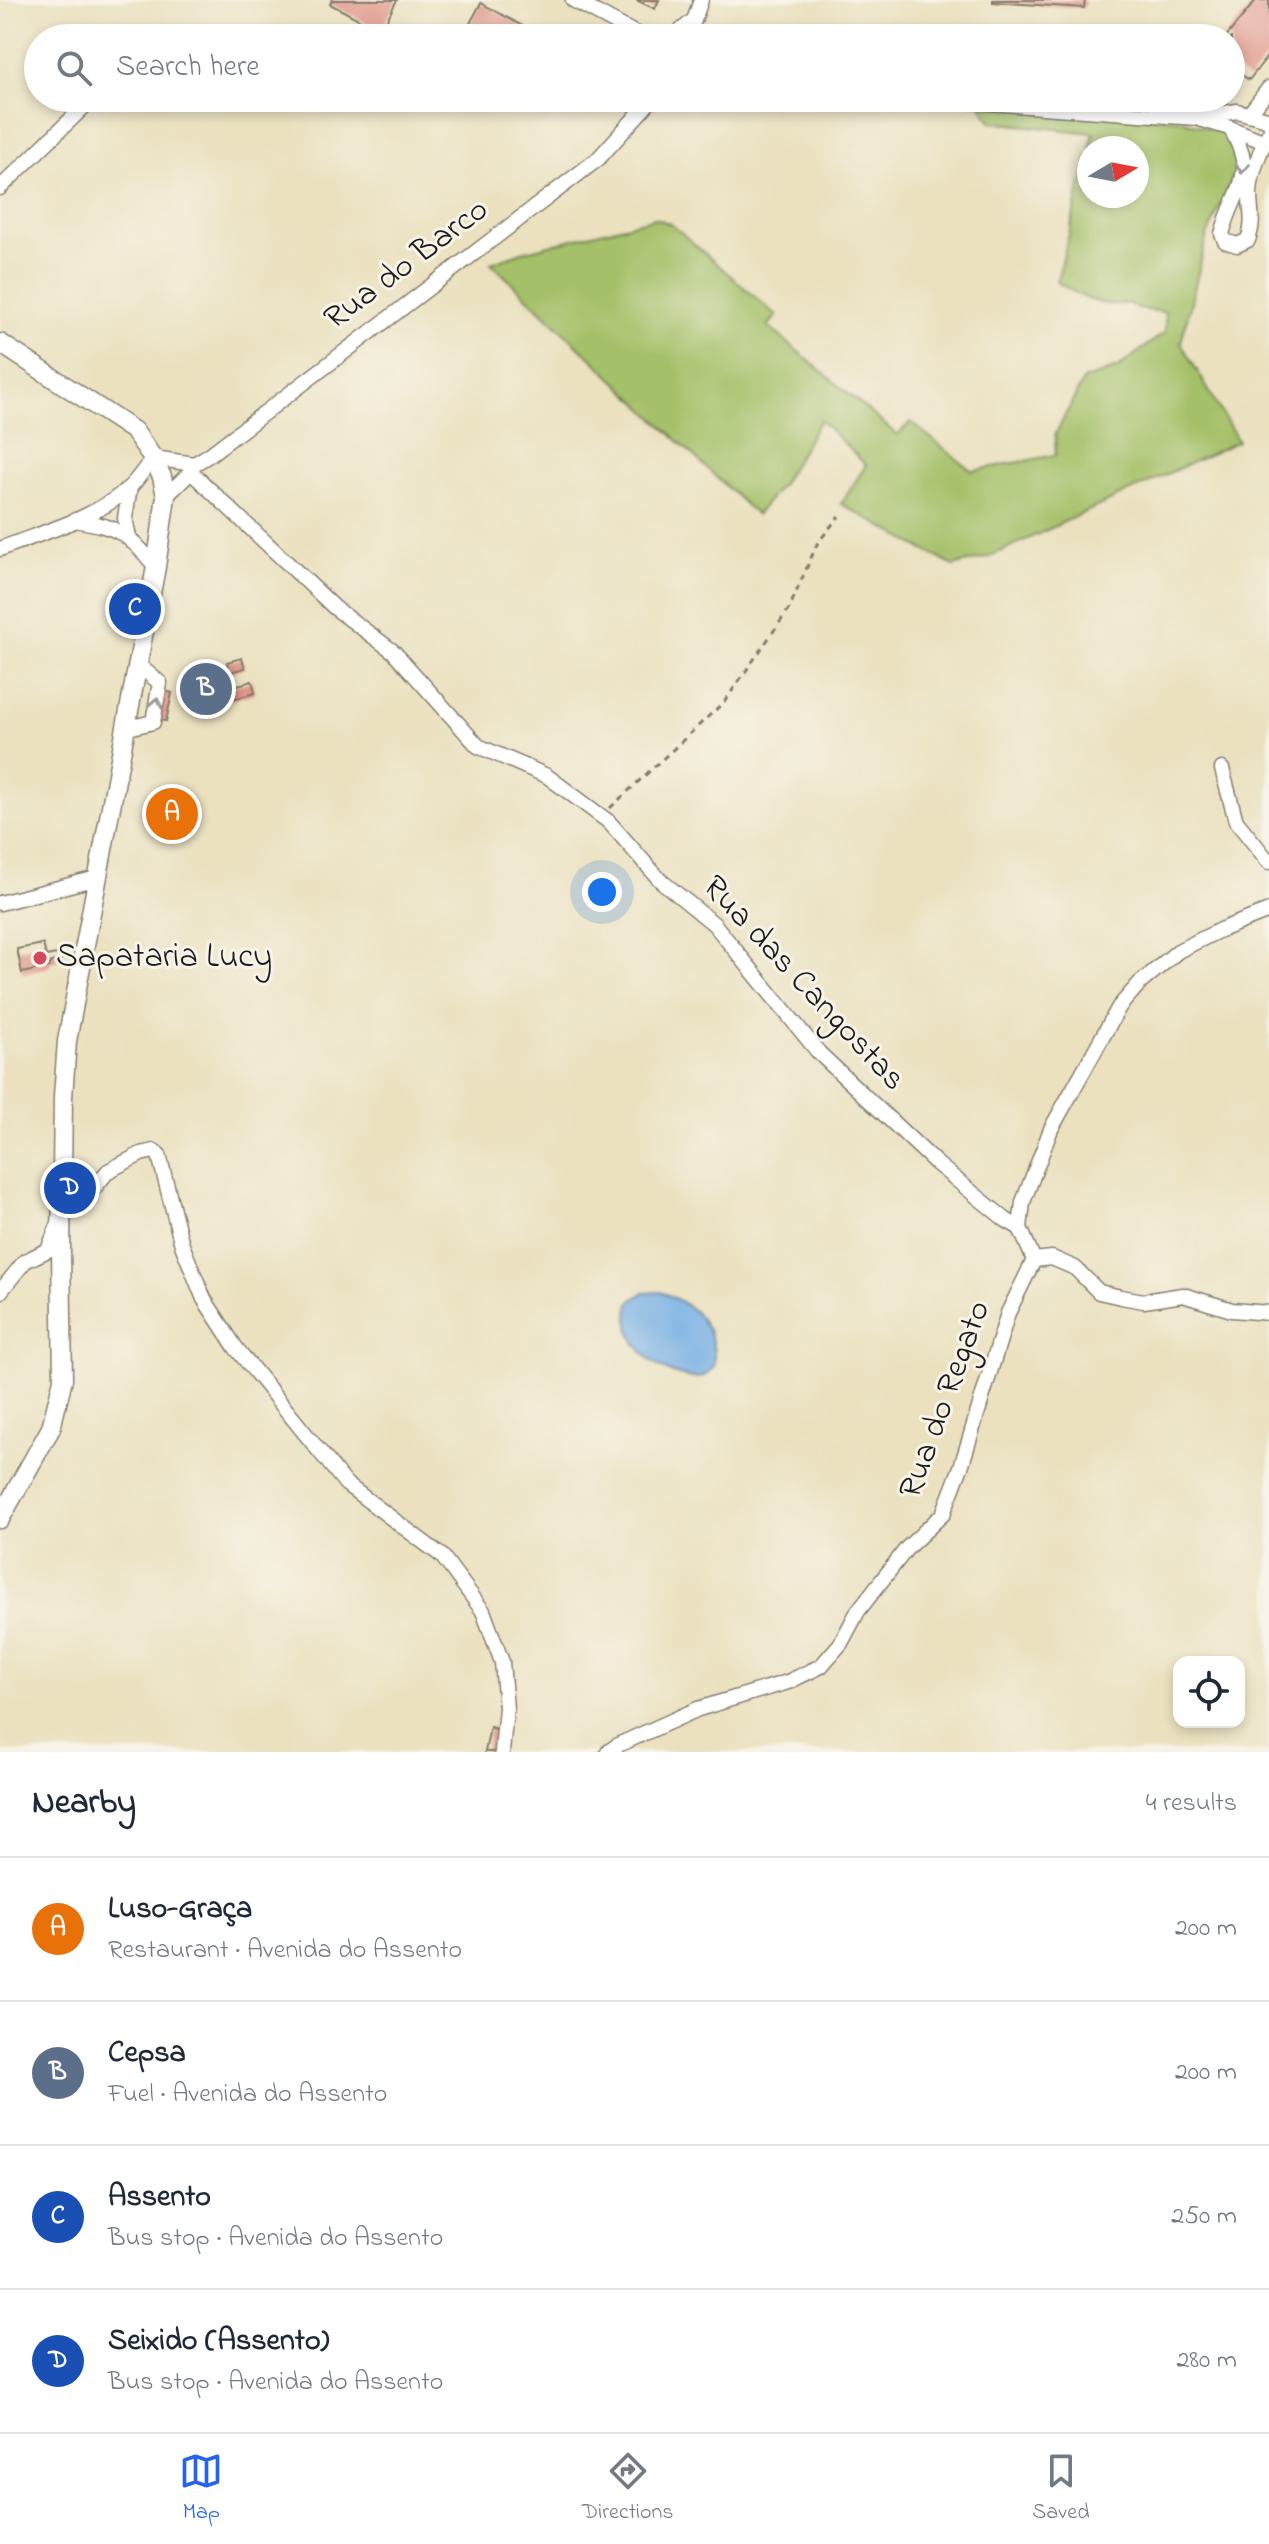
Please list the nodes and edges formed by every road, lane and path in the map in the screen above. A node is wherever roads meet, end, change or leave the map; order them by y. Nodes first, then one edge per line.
1 (573, 0) edge
2 (701, 0) edge
3 (695, 20) junction
4 (618, 24) edge
5 (690, 24) edge
6 (693, 24) edge
7 (1269, 88) edge
8 (79, 112) edge
9 (639, 112) edge
10 (1117, 112) edge
11 (1162, 112) edge
12 (1231, 112) edge
13 (1244, 112) edge
14 (1250, 113) junction
15 (1160, 115) junction
16 (1196, 118) junction
17 (1269, 122) edge
18 (1230, 128) junction
19 (1267, 138) edge
20 (0, 188) edge
21 (0, 343) edge
22 (153, 458) junction
23 (192, 468) junction
24 (130, 487) junction
25 (166, 496) junction
26 (839, 516) dead end
27 (74, 520) junction
28 (129, 537) junction
29 (0, 549) edge
30 (156, 567) junction
31 (137, 664) junction
32 (124, 729) junction
33 (1222, 769) dead end
34 (601, 816) junction
35 (1269, 862) edge
36 (97, 878) junction
37 (0, 903) edge
38 (1269, 911) edge
39 (62, 1216) junction
40 (1020, 1228) junction
41 (1034, 1260) junction
42 (0, 1292) edge
43 (1269, 1313) edge
44 (0, 1519) edge
45 (502, 1752) edge
46 (608, 1752) edge

1 - 4 street
2 - 3 street
3 - 5 street
3 - 6 street
7 - 14 street
8 - 20 street
9 - 23 street, Rua do Barco
10 - 15 street
11 - 15 street
12 - 16 street
13 - 14 street
14 - 17 street
15 - 16 street
16 - 18 street
18 - 19 street
18 -> 19 street
21 - 22 main road
22 - 23 street
22 - 24 street
22 - 25 main road
23 - 25 street, Rua do Barco
23 - 34 street, Rua das Cangostas
24 - 27 street
24 - 28 street
25 - 30 main road
26 - 34 path
27 - 28 street
27 - 29 street
28 - 30 street
30 - 31 main road
31 - 32 main road
32 -> 31 street
32 - 36 main road
33 - 35 street
34 - 40 street, Rua das Cangostas
36 - 37 street
36 - 39 main road
38 - 40 street
39 - 42 street
39 - 44 main road
39 - 45 street
40 - 41 street
41 - 43 street
41 - 46 street, Rua do Regato

